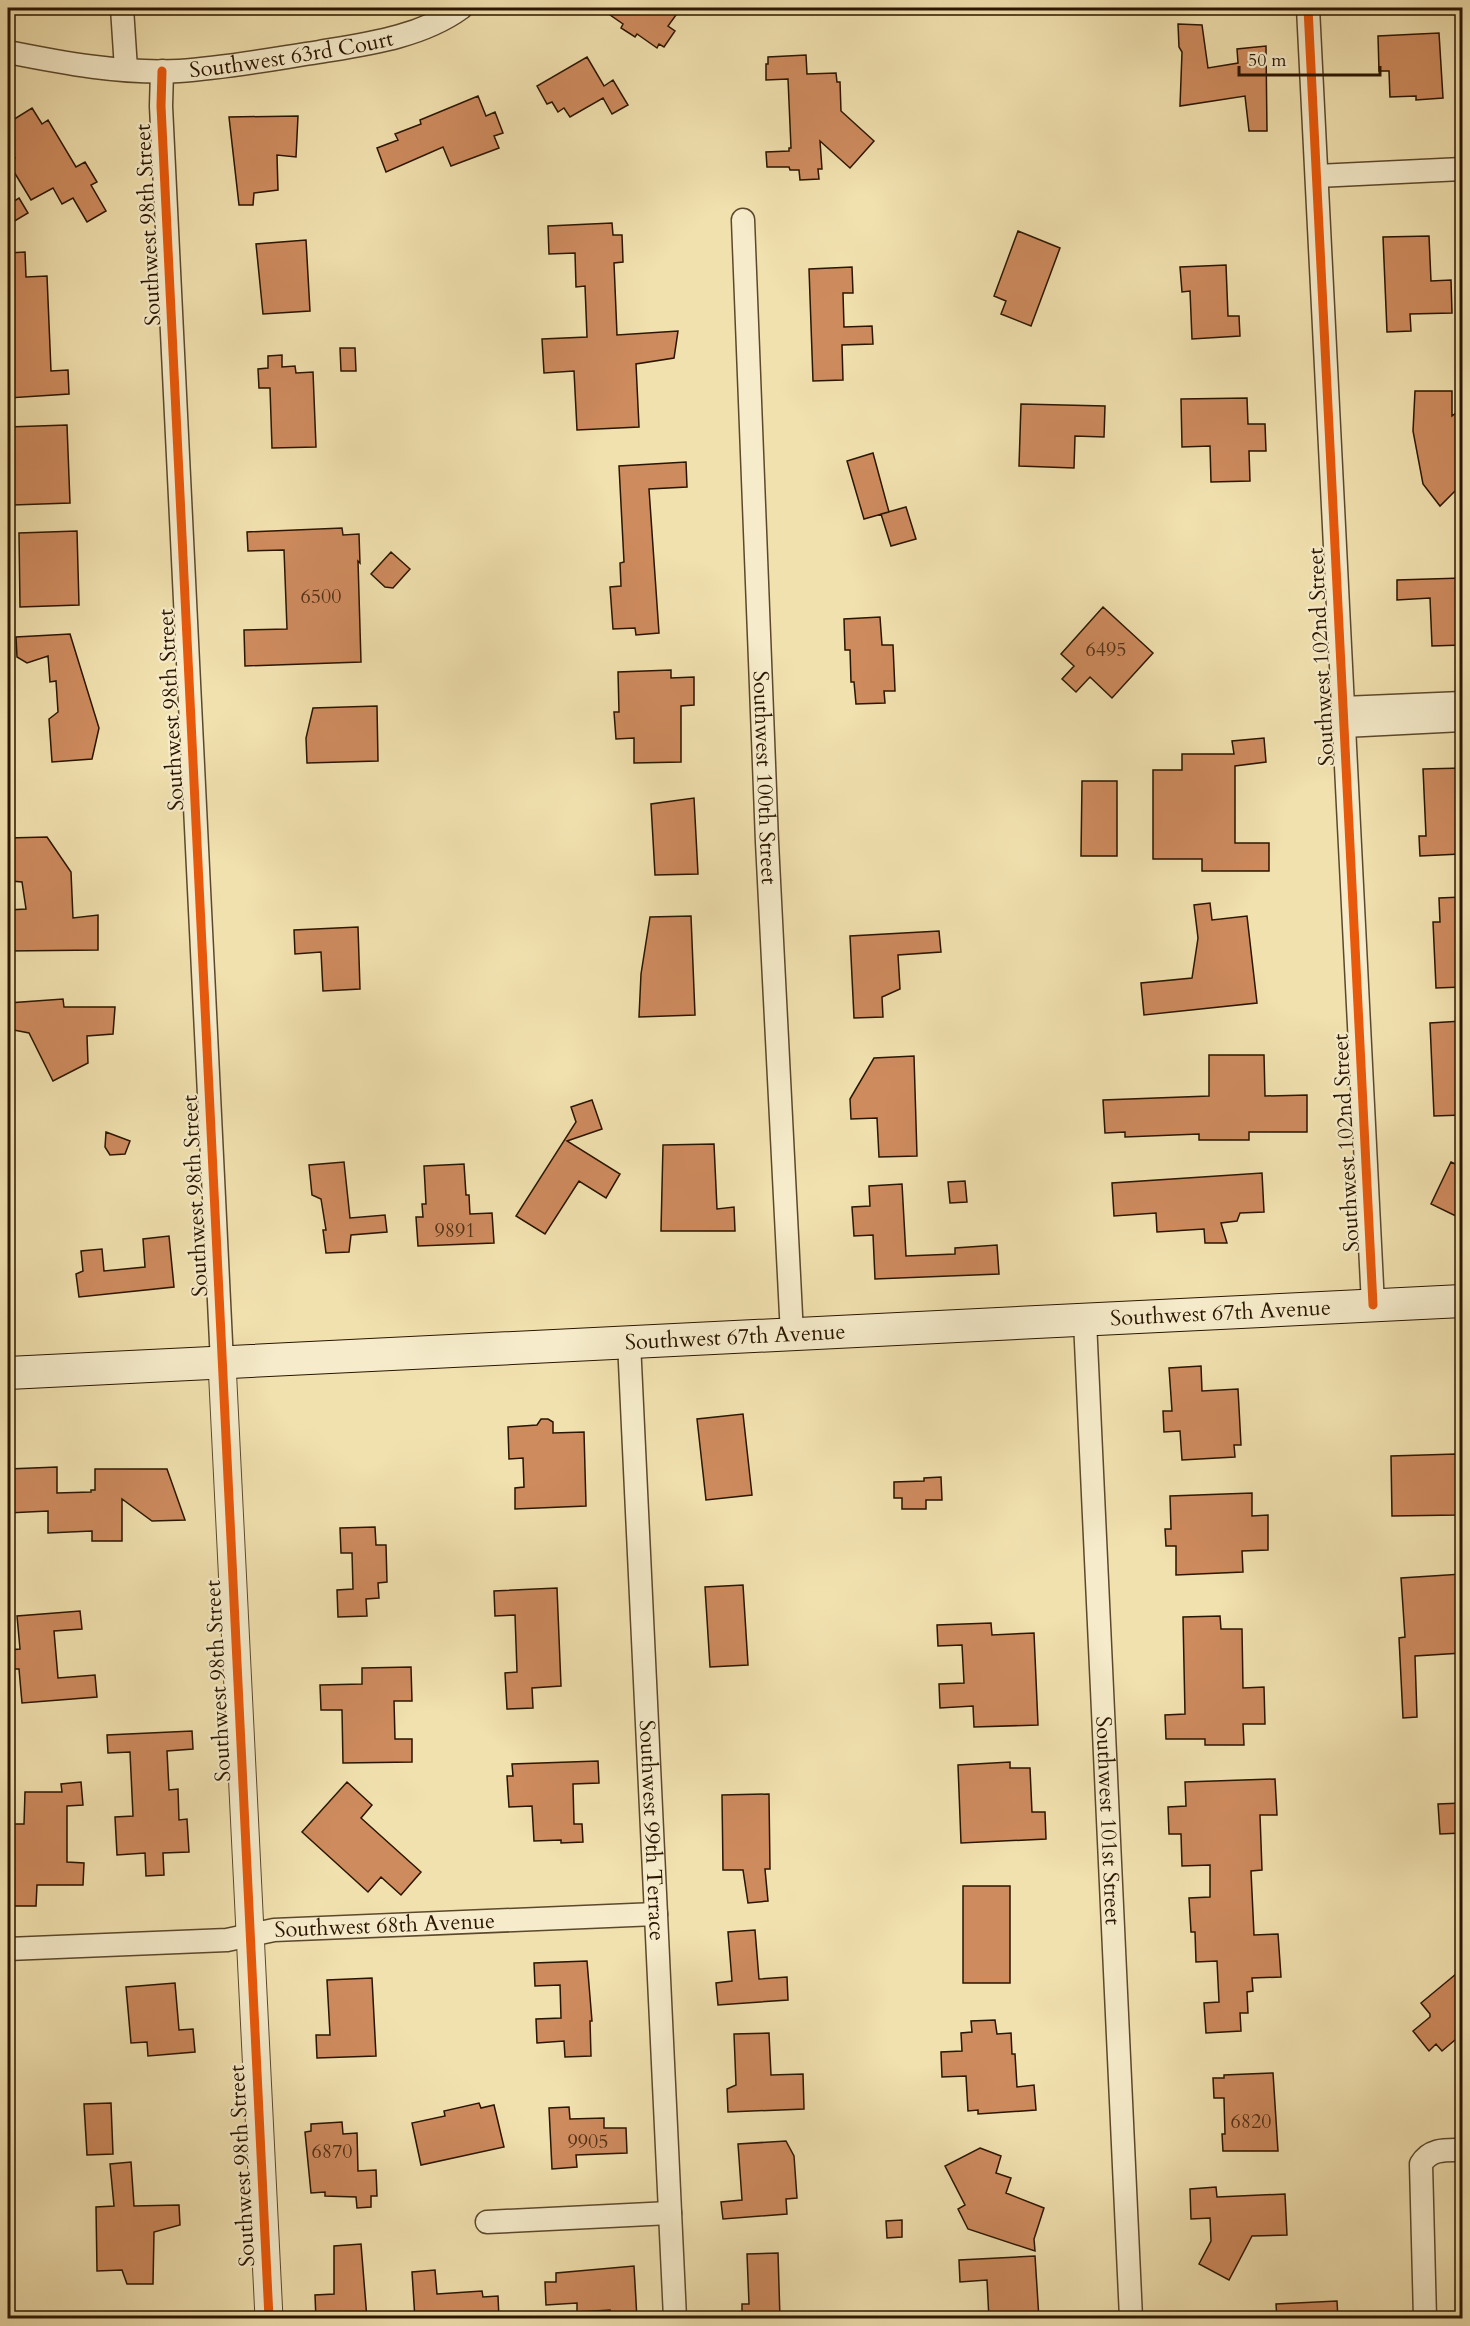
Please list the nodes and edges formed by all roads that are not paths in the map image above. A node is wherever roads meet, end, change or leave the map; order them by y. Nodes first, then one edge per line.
1 (122, 8) edge
2 (461, 8) edge
3 (1308, 8) edge
4 (8, 52) edge
5 (126, 69) junction
6 (162, 71) junction
7 (1462, 169) edge
8 (1317, 176) junction
9 (743, 220) dead end
10 (1462, 703) edge
11 (1344, 717) junction
12 (1462, 720) edge
13 (1462, 1301) edge
14 (1373, 1305) junction
15 (1085, 1321) junction
16 (792, 1335) junction
17 (629, 1342) junction
18 (222, 1363) junction
19 (8, 1373) edge
20 (656, 1914) junction
21 (250, 1936) junction
22 (8, 1949) edge
23 (1462, 2150) edge
24 (670, 2213) junction
25 (487, 2222) dead end
26 (269, 2319) edge
27 (675, 2319) edge
28 (1131, 2319) edge
29 (1425, 2319) edge

1 - 5 street
2 - 6 street, Southwest 63rd Court
3 - 8 street, Southwest 102nd Street
4 - 5 street, Southwest 63rd Court
5 - 6 street, Southwest 63rd Court
6 - 18 street, Southwest 98th Street
7 - 8 street
8 - 11 street, Southwest 102nd Street
9 - 16 street, Southwest 100th Street
10 - 11 street
11 - 12 street
11 - 14 street, Southwest 102nd Street
13 - 14 main road, Southwest 67th Avenue
14 - 15 main road, Southwest 67th Avenue
15 - 16 main road, Southwest 67th Avenue
15 - 28 street, Southwest 101st Street
16 - 17 main road, Southwest 67th Avenue
17 - 18 main road, Southwest 67th Avenue
17 - 20 street, Southwest 99th Terrace
18 - 19 main road, Southwest 67th Avenue
18 - 21 street, Southwest 98th Street
20 - 21 street, Southwest 68th Avenue
20 - 24 street, Southwest 99th Terrace
21 - 22 street, Southwest 68th Avenue
21 - 26 street, Southwest 98th Street
23 - 29 street
24 - 25 street
24 - 27 street, Southwest 99th Terrace

